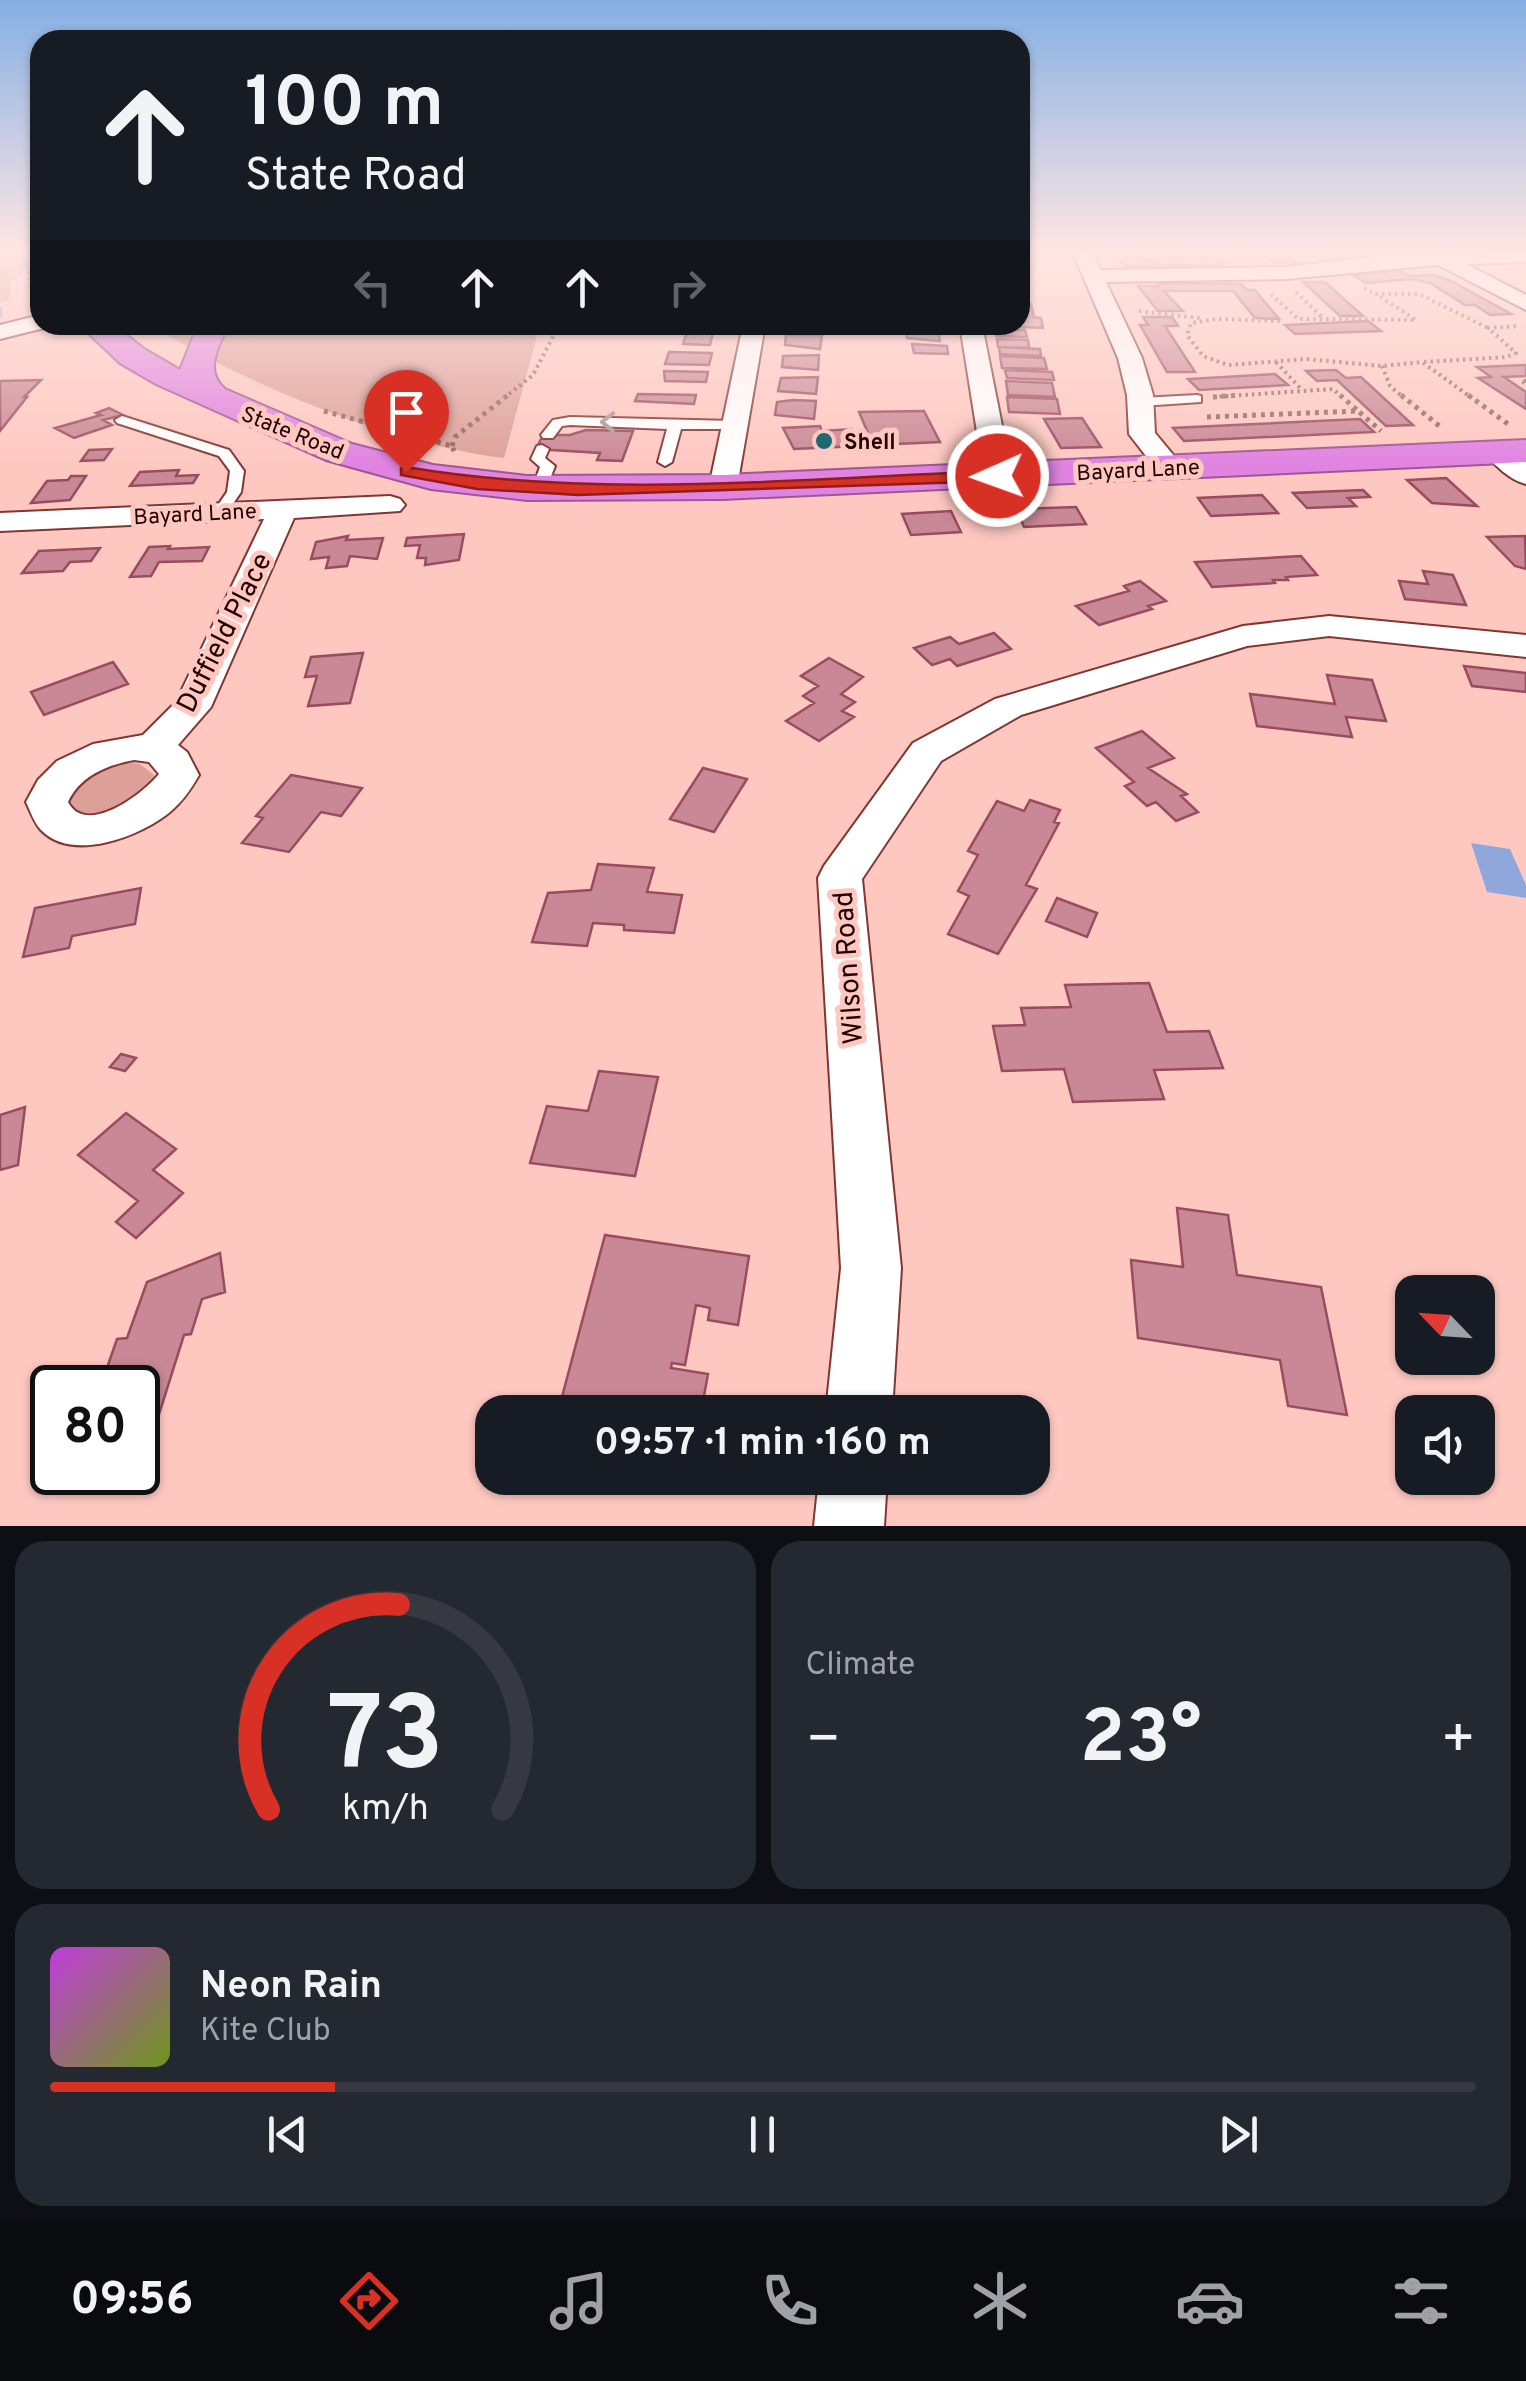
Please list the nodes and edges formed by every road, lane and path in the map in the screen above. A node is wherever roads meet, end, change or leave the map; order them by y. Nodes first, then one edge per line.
1 (1115, 324) edge
2 (1188, 324) edge
3 (1520, 324) edge
4 (108, 335) edge
5 (209, 335) edge
6 (555, 335) edge
7 (752, 335) edge
8 (973, 335) edge
9 (1276, 362) junction
10 (1422, 362) junction
11 (1382, 366) junction
12 (1302, 390) junction
13 (1197, 399) dead end
14 (220, 402) junction
15 (1140, 402) junction
16 (316, 408) dead end
17 (1358, 411) junction
18 (1224, 416) junction
19 (1206, 417) dead end
20 (122, 420) dead end
21 (675, 424) junction
22 (734, 425) junction
23 (1443, 428) dead end
24 (1393, 442) dead end
25 (452, 446) junction
26 (1515, 451) edge
27 (665, 462) dead end
28 (459, 464) dead end
29 (1170, 468) junction
30 (998, 476) junction
31 (723, 487) junction
32 (540, 489) junction
33 (631, 490) joint
34 (390, 505) dead end
35 (284, 508) junction
36 (221, 511) junction
37 (0, 522) edge
38 (1526, 646) edge
39 (152, 748) dead end
40 (860, 1395) edge
41 (852, 1495) edge
42 (849, 1526) edge

1 - 15 street
2 - 9 path
3 - 10 path
4 - 14 highway, State Road
5 - 14 highway
6 - 25 path
7 - 22 street
8 - 30 street
9 - 11 path
9 - 12 path
10 - 11 path
10 - 26 path
11 - 23 path
12 - 17 path
12 - 18 path
13 - 15 lane
14 - 32 highway, State Road
15 - 29 street
16 - 25 path
17 - 18 path
17 - 24 path
18 - 19 path
20 - 36 lane
21 - 22 lane
21 - 27 lane
21 -> 32 lane
22 - 31 street
25 - 28 path
26 - 29 highway, Bayard Lane
29 - 30 highway, Bayard Lane
30 - 31 highway, Bayard Lane
31 - 33 highway, Bayard Lane
32 - 33 highway, State Road
34 - 35 street, Bayard Lane
35 - 36 street, Bayard Lane
35 - 39 street, Duffield Place
36 - 37 street, Bayard Lane
38 - 40 street, Wilson Road
41 - 42 street

